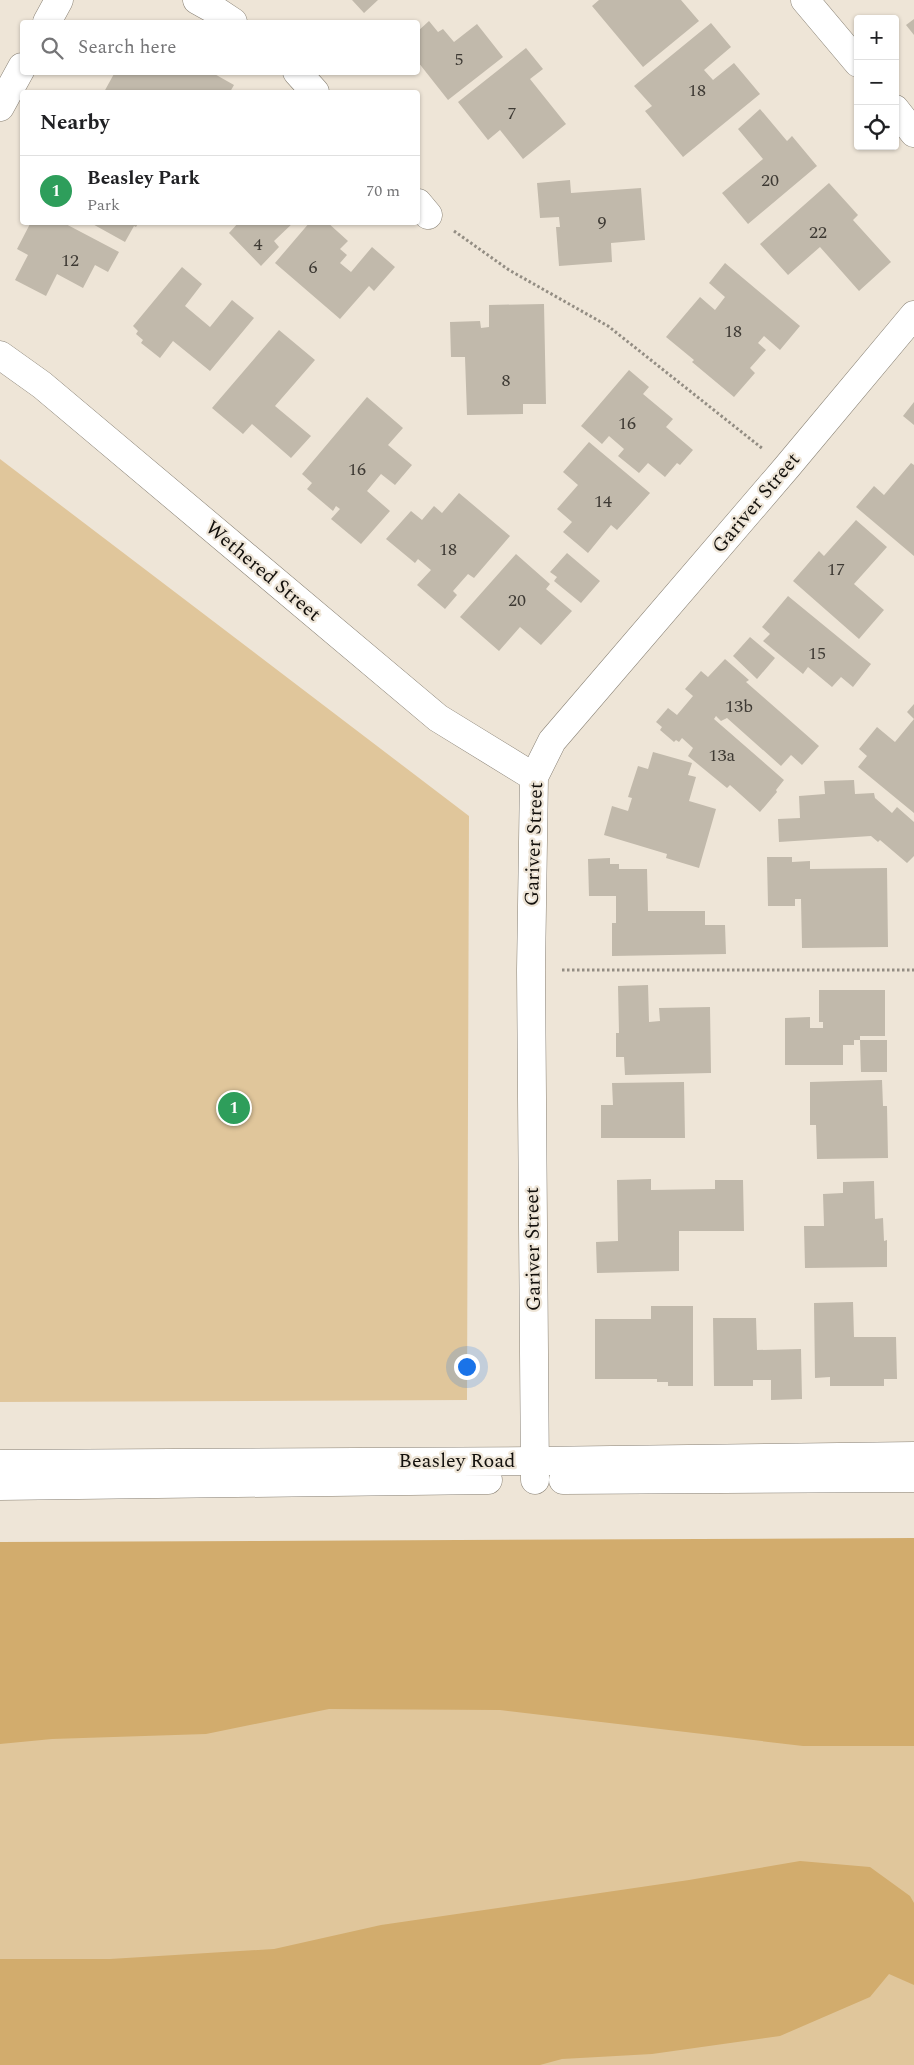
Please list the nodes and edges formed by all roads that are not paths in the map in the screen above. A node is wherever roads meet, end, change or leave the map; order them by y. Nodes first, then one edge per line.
1 (59, 0) edge
2 (197, 0) edge
3 (805, 0) edge
4 (48, 20) edge
5 (230, 20) edge
6 (855, 60) edge
7 (20, 70) edge
8 (300, 75) edge
9 (313, 90) edge
10 (0, 107) edge
11 (899, 114) edge
12 (914, 133) edge
13 (914, 314) edge
14 (0, 355) edge
15 (534, 777) junction
16 (914, 1456) edge
17 (0, 1464) edge
18 (535, 1470) junction
19 (914, 1478) edge
20 (0, 1486) edge

1 - 4 street
2 - 5 street
3 - 6 street
7 - 10 street
8 - 9 street
11 - 12 street
13 - 15 street, Gariver Street
14 - 15 street, Wethered Street
15 - 18 street, Gariver Street
16 - 18 street, Beasley Road
17 - 18 street, Beasley Road
18 - 19 street, Beasley Road
18 - 20 street, Beasley Road

